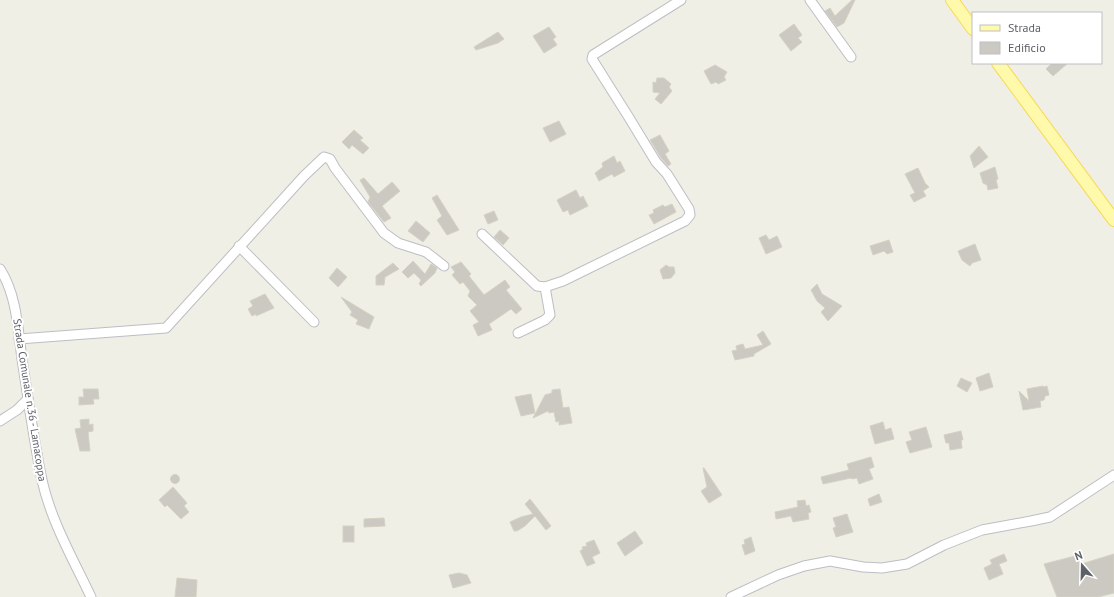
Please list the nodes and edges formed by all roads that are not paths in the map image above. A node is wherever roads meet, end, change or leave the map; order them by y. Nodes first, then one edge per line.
1 (681, 0) edge
2 (810, 0) edge
3 (952, 0) edge
4 (972, 28) edge
5 (851, 57) dead end
6 (999, 64) edge
7 (1114, 220) edge
8 (482, 234) dead end
9 (239, 246) junction
10 (444, 266) dead end
11 (0, 269) edge
12 (546, 288) junction
13 (314, 322) dead end
14 (518, 332) dead end
15 (19, 338) junction
16 (28, 399) junction
17 (0, 420) edge
18 (1114, 474) edge
19 (92, 597) edge
20 (731, 597) edge

1 - 12 street
2 - 5 street
3 - 4 main road
6 - 7 main road
8 - 12 street
9 - 10 street
9 - 13 street
9 - 15 street
11 - 15 street, Strada Comunale n.36 - Lamacoppa
12 - 14 street
15 - 16 street, Strada Comunale n.36 - Lamacoppa
16 - 17 street
16 - 19 street, Strada Comunale n.36 - Lamacoppa
18 - 20 street

